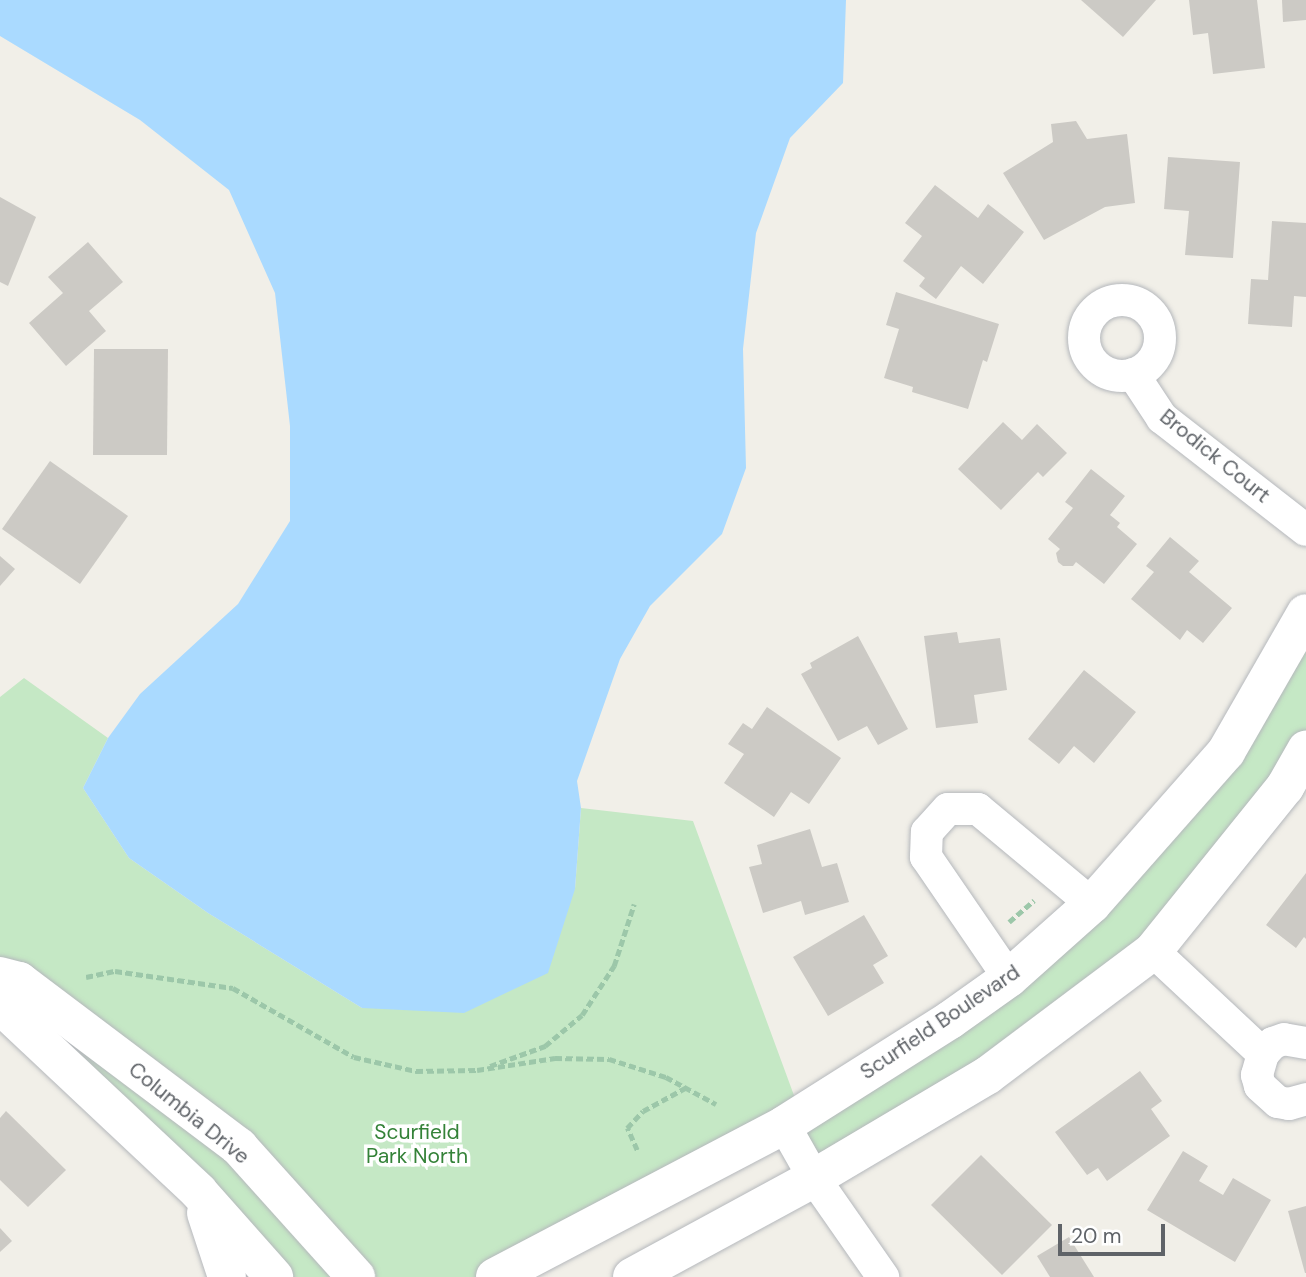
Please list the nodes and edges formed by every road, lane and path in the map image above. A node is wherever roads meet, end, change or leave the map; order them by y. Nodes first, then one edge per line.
1 (1133, 374) dead end
2 (1306, 530) edge
3 (1306, 613) edge
4 (1306, 750) edge
5 (1042, 893) dead end
6 (634, 904) dead end
7 (1092, 904) junction
8 (1006, 925) dead end
9 (1153, 951) junction
10 (0, 976) edge
11 (86, 977) dead end
12 (1009, 978) junction
13 (0, 1005) edge
14 (1306, 1043) edge
15 (1262, 1054) junction
16 (481, 1069) junction
17 (687, 1087) junction
18 (1306, 1099) edge
19 (716, 1104) dead end
20 (784, 1125) junction
21 (637, 1150) dead end
22 (814, 1178) junction
23 (198, 1191) junction
24 (227, 1277) edge
25 (274, 1277) edge
26 (356, 1277) edge
27 (495, 1277) edge
28 (632, 1277) edge
29 (883, 1277) edge

1 - 2 street, Brodick Court
3 - 7 street, Scurfield Boulevard
4 - 9 street
5 - 8 path
6 - 16 path
7 - 12 street, Scurfield Boulevard
7 - 12 street
9 - 15 street
9 - 22 street
10 - 26 street, Columbia Drive
11 - 16 path
12 - 20 street, Scurfield Boulevard
13 - 23 street
14 - 15 street
15 - 18 street
16 - 17 path
17 - 19 path
17 - 21 path
20 - 22 street
20 - 27 street, Scurfield Boulevard
22 - 28 street
22 - 29 street
23 - 24 street
23 - 25 street

